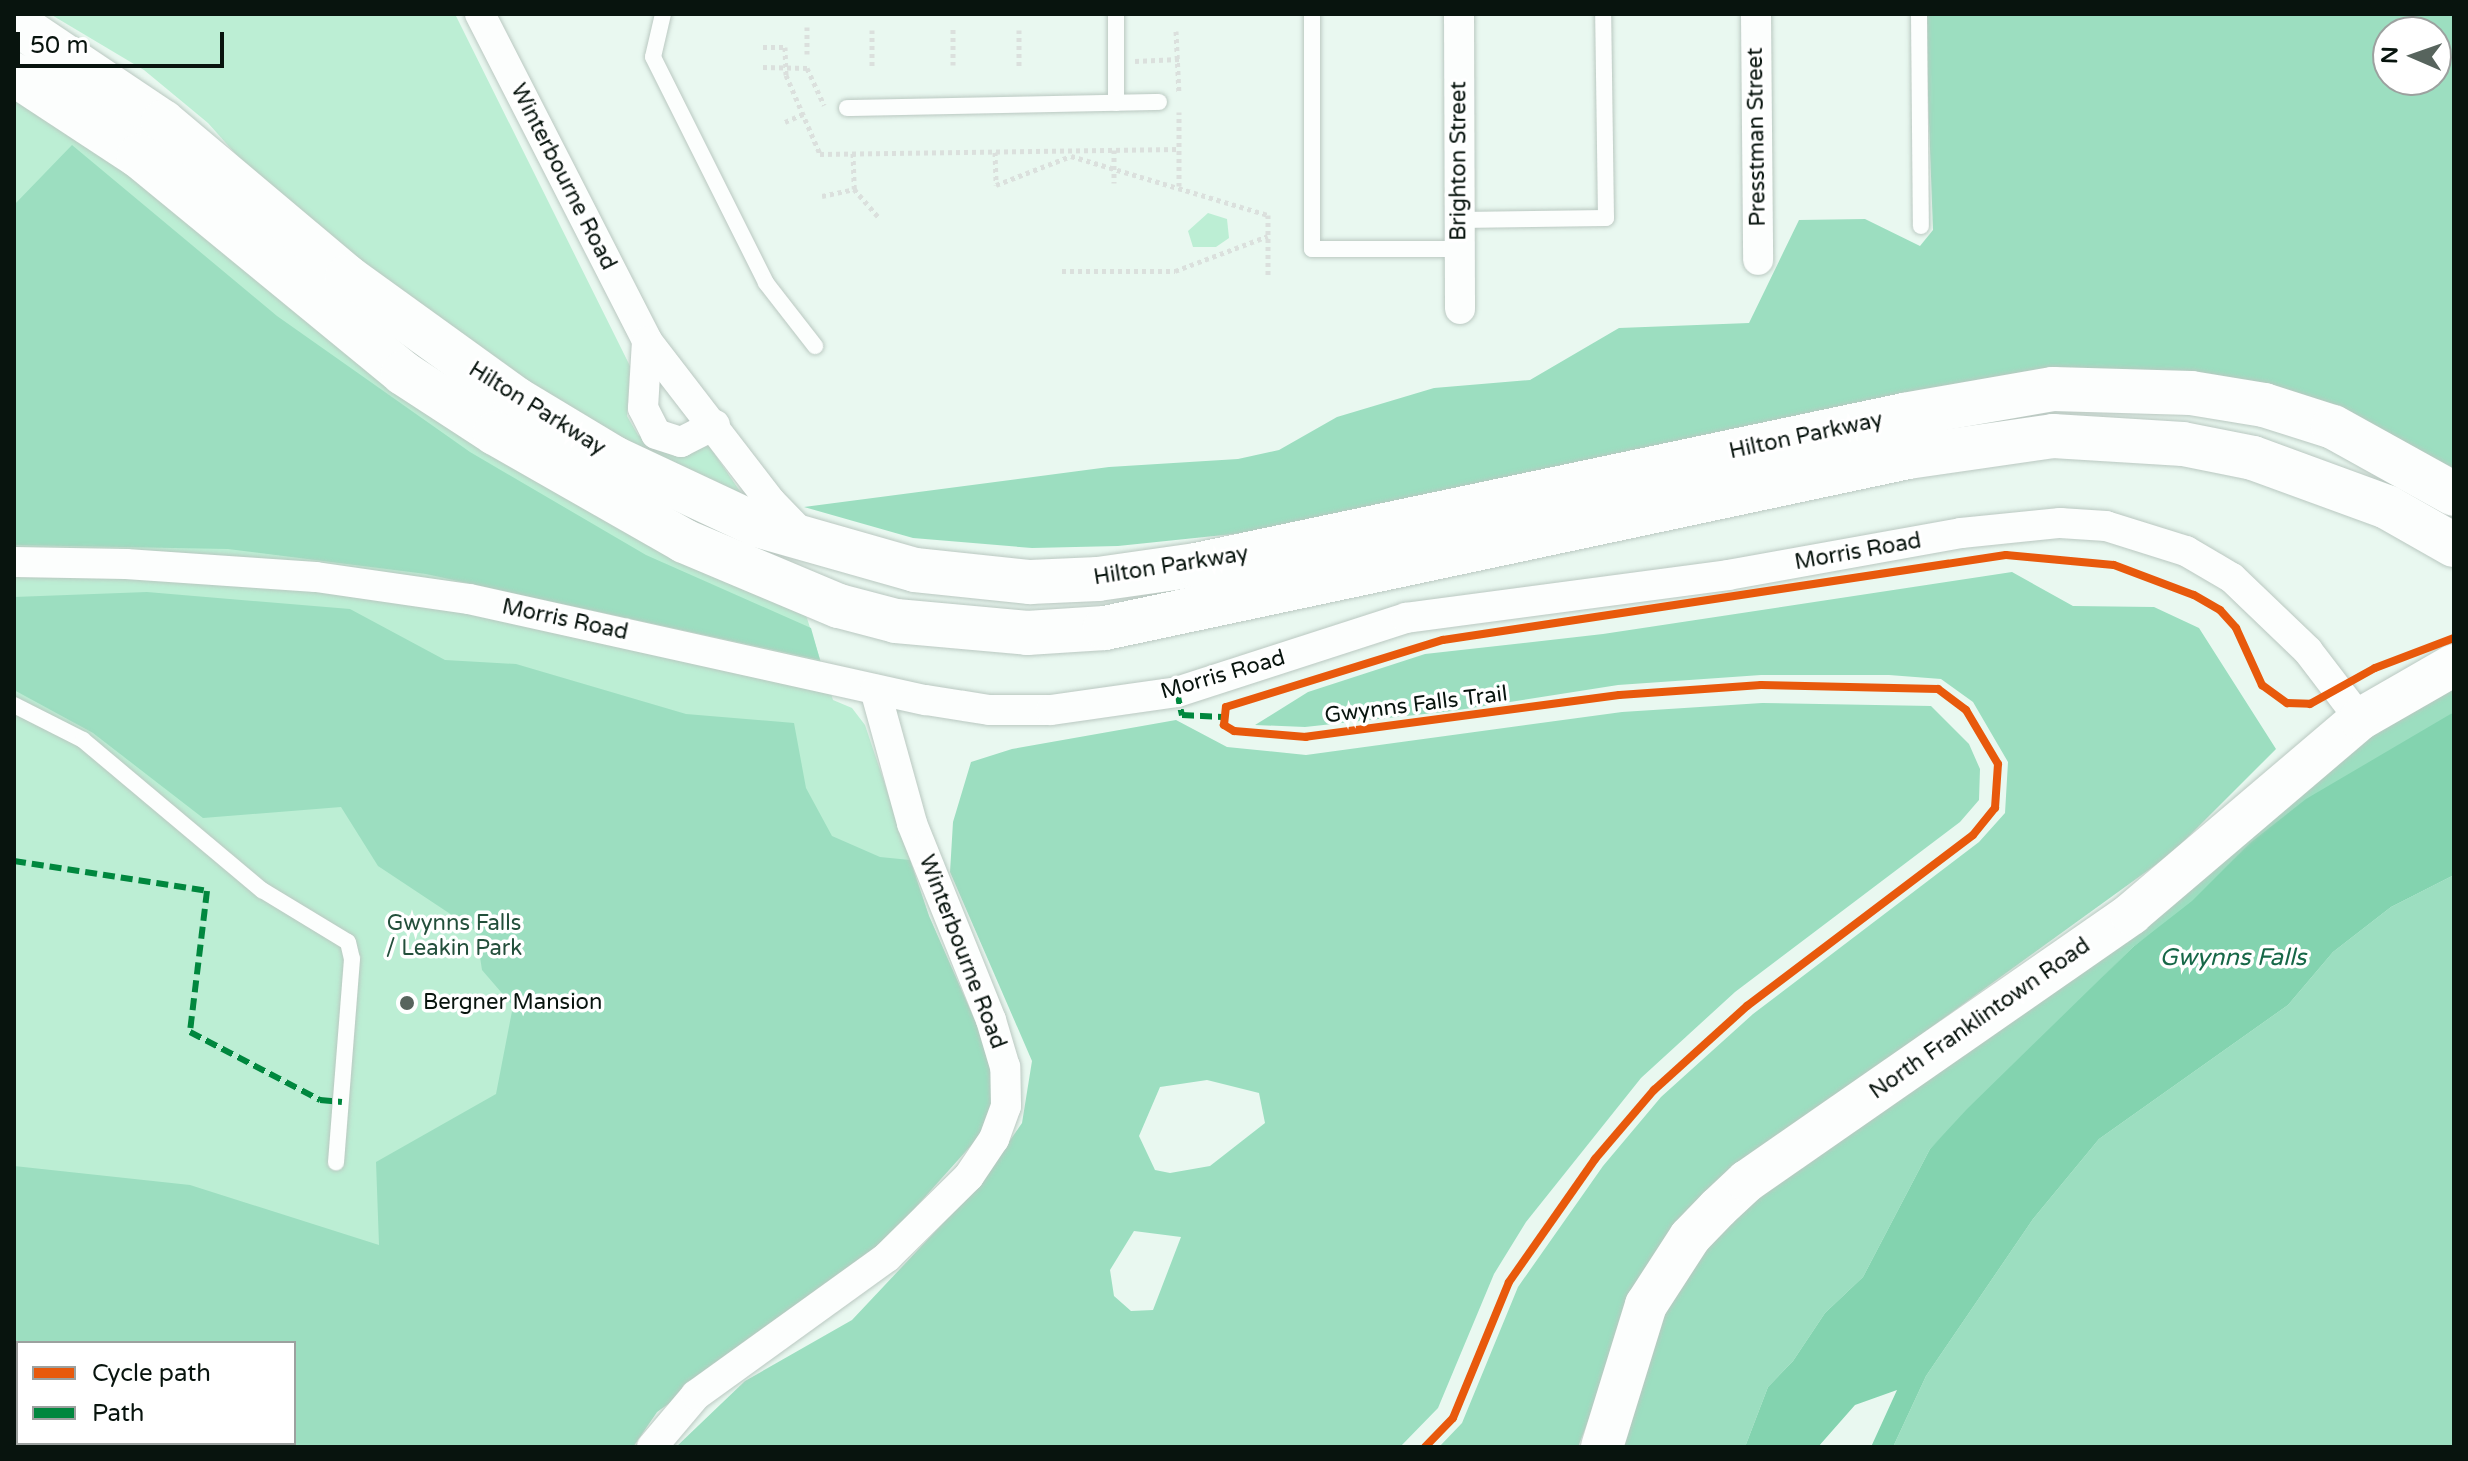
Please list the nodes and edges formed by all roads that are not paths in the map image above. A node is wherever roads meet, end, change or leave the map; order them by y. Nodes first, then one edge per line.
1 (480, 14) edge
2 (663, 14) edge
3 (1116, 14) edge
4 (1312, 14) edge
5 (1459, 14) edge
6 (1603, 14) edge
7 (1756, 14) edge
8 (1919, 14) edge
9 (14, 22) edge
10 (14, 74) edge
11 (1159, 102) dead end
12 (1116, 103) junction
13 (847, 108) dead end
14 (1921, 226) dead end
15 (1460, 234) junction
16 (1758, 260) dead end
17 (1460, 309) dead end
18 (647, 341) junction
19 (815, 346) dead end
20 (715, 425) junction
21 (2454, 494) edge
22 (815, 545) junction
23 (2454, 545) edge
24 (14, 562) edge
25 (2454, 665) edge
26 (875, 690) junction
27 (14, 705) edge
28 (2360, 719) junction
29 (336, 1162) dead end
30 (652, 1447) edge
31 (1602, 1447) edge

1 - 18 street, Winterbourne Road
2 - 19 lane
3 - 12 lane
4 - 15 lane
5 - 15 street, Brighton Street
6 - 15 lane
7 - 16 street, Presstman Street
8 - 14 lane
9 - 22 main road, Hilton Parkway
10 - 23 main road, Hilton Parkway
11 - 12 lane
12 - 13 lane
15 - 17 street, Brighton Street
18 - 20 street, Winterbourne Road
18 - 20 street
20 - 22 street, Winterbourne Road
21 - 22 main road, Hilton Parkway
24 - 26 street, Morris Road
25 - 28 street, North Franklintown Road
26 - 28 street, Morris Road
26 - 30 street, Winterbourne Road
27 - 29 lane
28 - 31 street, North Franklintown Road

